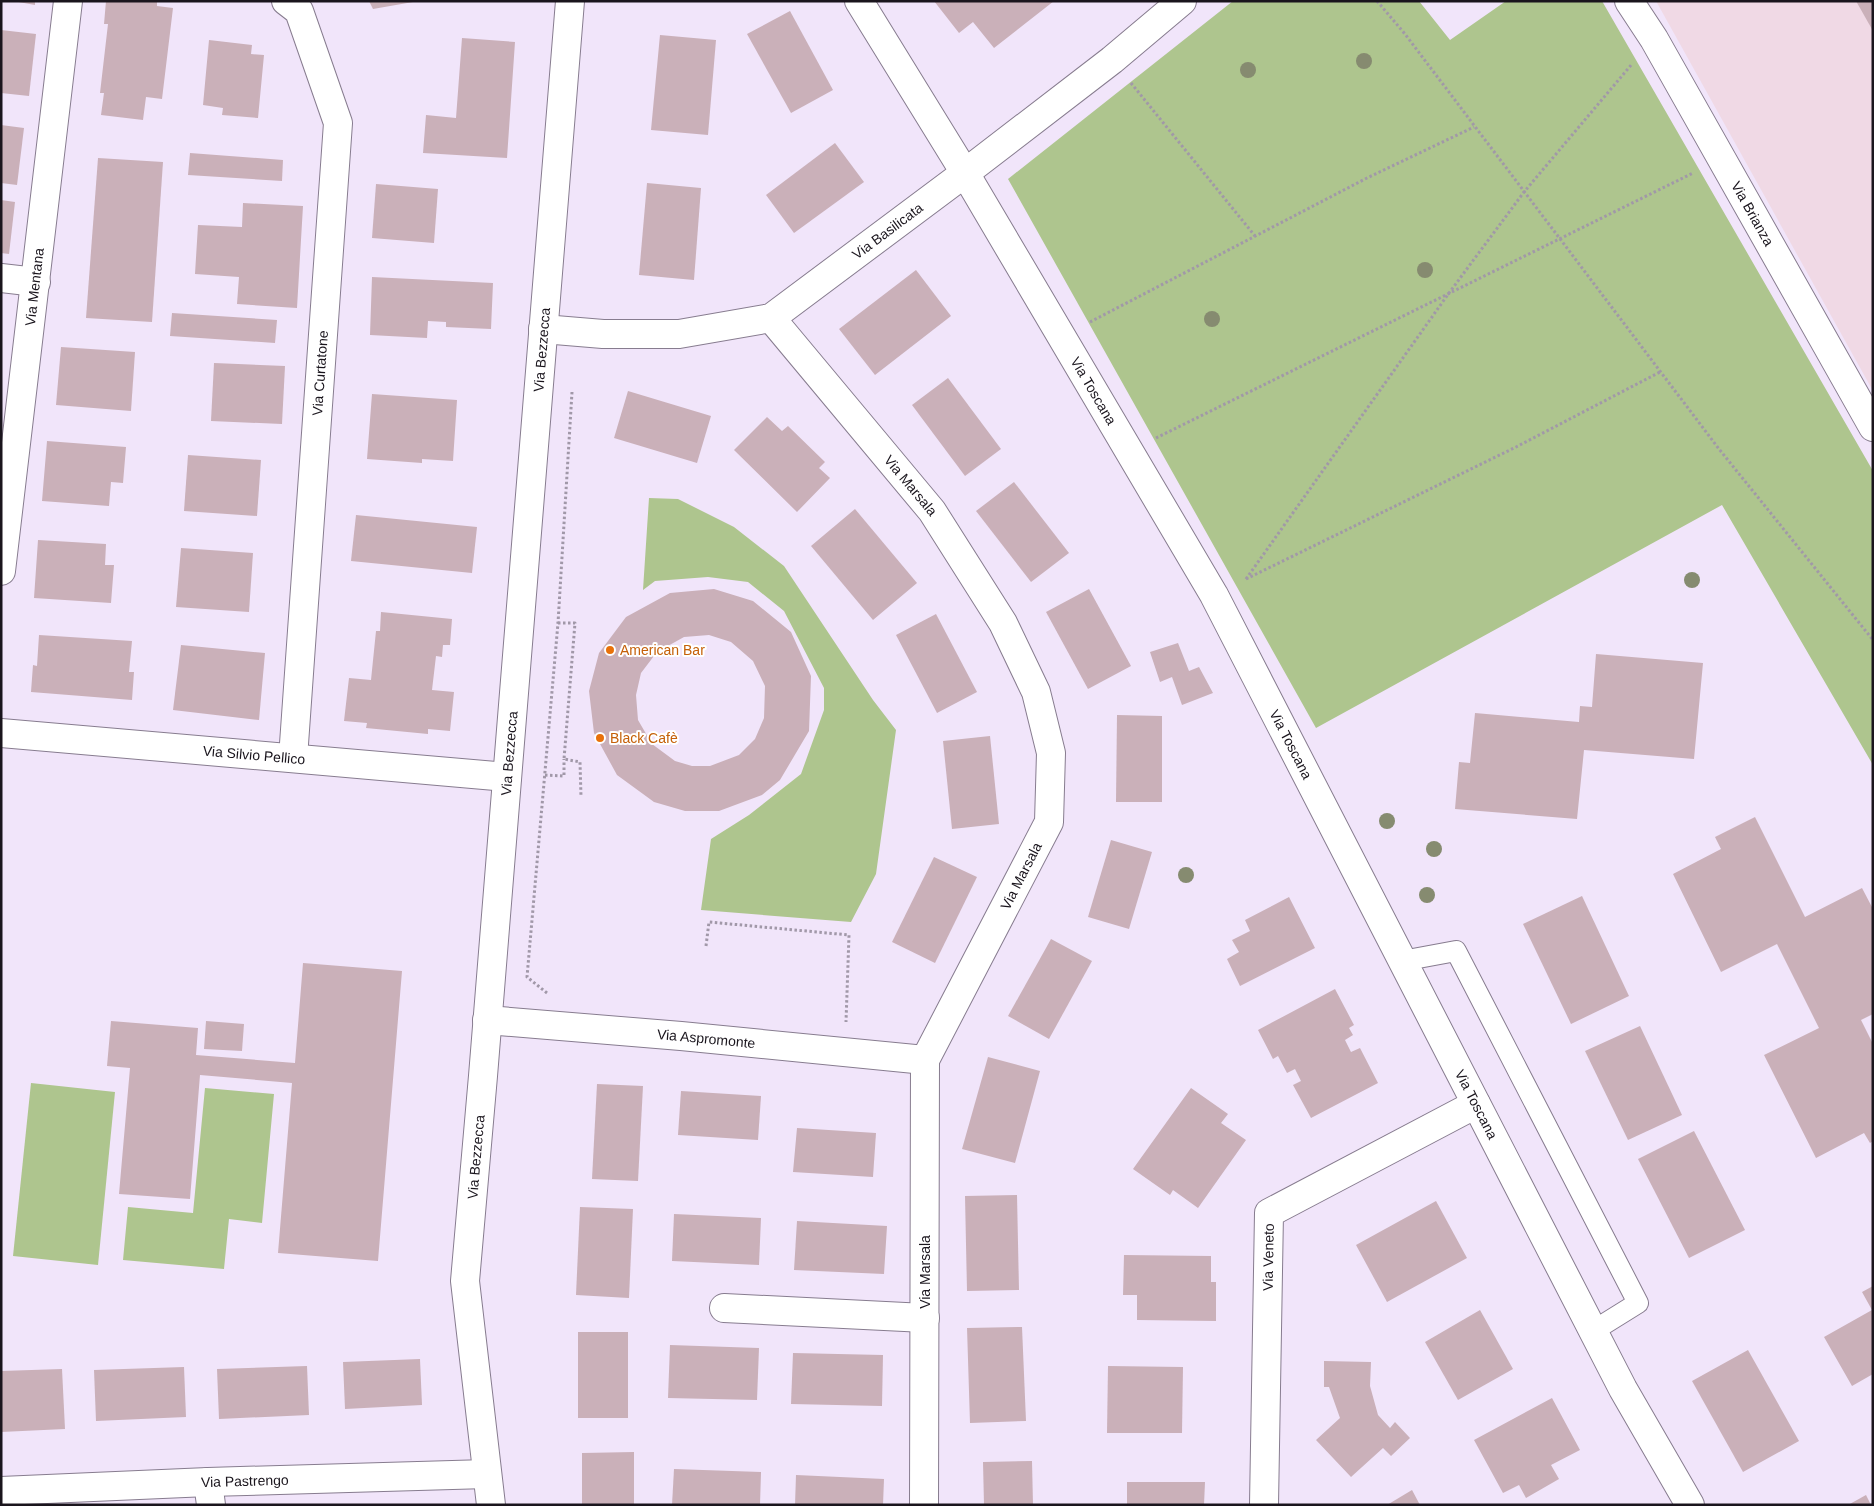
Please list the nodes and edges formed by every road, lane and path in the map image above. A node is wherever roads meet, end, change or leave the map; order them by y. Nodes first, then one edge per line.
1 (68, 1) edge
2 (286, 1) edge
3 (570, 1) edge
4 (860, 1) edge
5 (1182, 1) edge
6 (1377, 1) edge
7 (1630, 1) edge
8 (1654, 39) junction
9 (1112, 60) junction
10 (1474, 126) junction
11 (1722, 159) junction
12 (965, 173) junction
13 (1524, 192) junction
14 (1255, 236) junction
15 (1559, 239) junction
16 (1, 278) edge
17 (36, 282) junction
18 (1449, 293) junction
19 (771, 318) junction
20 (543, 329) junction
21 (1061, 337) junction
22 (1660, 372) junction
23 (572, 392) dead end
24 (1873, 427) edge
25 (1129, 452) junction
26 (1, 571) edge
27 (1246, 579) junction
28 (1214, 594) junction
29 (558, 623) junction
30 (1873, 640) edge
31 (1, 733) edge
32 (293, 758) junction
33 (564, 759) junction
34 (545, 775) junction
35 (507, 777) junction
36 (581, 797) dead end
37 (706, 946) dead end
38 (1402, 961) junction
39 (553, 999) dead end
40 (487, 1020) junction
41 (839, 1024) dead end
42 (925, 1060) junction
43 (1476, 1104) junction
44 (724, 1308) dead end
45 (925, 1318) junction
46 (1594, 1331) junction
47 (487, 1474) junction
48 (1, 1492) edge
49 (210, 1493) edge
50 (491, 1505) edge
51 (924, 1505) edge
52 (1264, 1505) edge
53 (1690, 1505) edge

1 - 17 street, Via Mentana
2 - 32 street, Via Curtatone
3 - 20 street, Via Bezzecca
4 - 12 street, Via Toscana
5 - 9 street, Via Basilicata
6 - 10 path
7 - 8 street, Via Brianza
8 - 11 street, Via Brianza
8 - 13 path
9 - 12 street, Via Basilicata
9 - 14 path
10 - 13 path
10 - 14 path
11 - 15 path
11 - 24 street, Via Brianza
12 - 19 street, Via Basilicata
12 - 21 street, Via Toscana
13 - 15 path
13 - 18 path
14 - 21 path
15 - 18 path
15 - 22 path
16 - 17 street
17 - 26 street, Via Mentana
18 - 25 path
18 - 27 path
19 - 20 street, Via Basilicata
19 - 42 street, Via Marsala
20 - 35 street, Via Bezzecca
21 - 25 street, Via Toscana
22 - 27 path
22 - 30 path
23 - 29 path
25 - 28 street, Via Toscana
27 - 28 path
28 - 38 street, Via Toscana
29 - 33 path
29 - 34 path
31 - 32 street, Via Silvio Pellico
32 - 35 street, Via Silvio Pellico
33 - 34 path
33 - 36 path
34 - 39 path
35 - 40 street, Via Bezzecca
37 - 41 path
38 - 43 street, Via Toscana
38 - 46 lane
40 - 42 street, Via Aspromonte
40 - 47 street, Via Bezzecca
42 - 45 street, Via Marsala
43 - 46 street, Via Toscana
43 - 52 street, Via Veneto
44 - 45 street
45 - 51 street, Via Marsala
46 - 53 street, Via Toscana
47 - 49 street, Via Pastrengo
47 - 50 street, Via Bezzecca
48 - 49 street, Via Pastrengo

